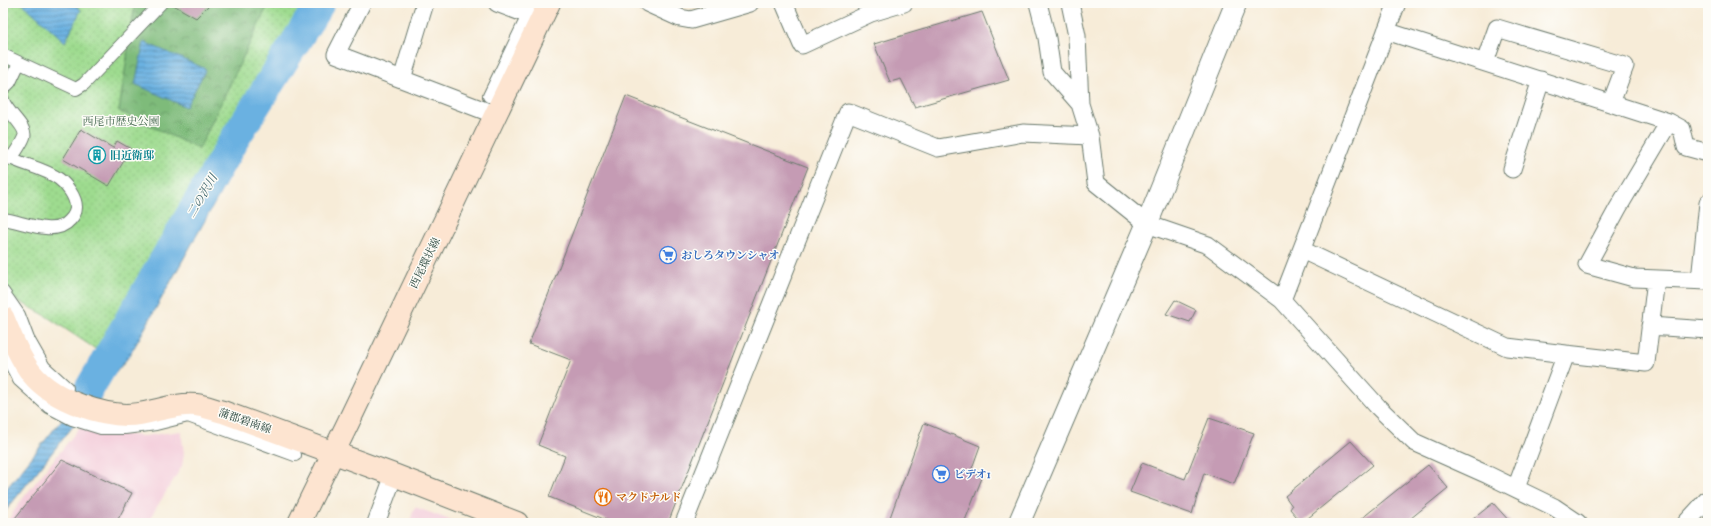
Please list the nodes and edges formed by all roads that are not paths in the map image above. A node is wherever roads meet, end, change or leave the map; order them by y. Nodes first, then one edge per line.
1 (161, 3) edge
2 (362, 3) edge
3 (425, 3) edge
4 (497, 3) edge
5 (647, 3) edge
6 (750, 3) edge
7 (784, 3) edge
8 (904, 3) edge
9 (1038, 3) edge
10 (1070, 3) edge
11 (1236, 3) edge
12 (1397, 3) edge
13 (538, 10) edge
14 (1386, 31) junction
15 (3, 55) edge
16 (1485, 62) junction
17 (19, 64) junction
18 (402, 79) junction
19 (1541, 80) junction
20 (3, 89) edge
21 (3, 100) edge
22 (1611, 103) junction
23 (1080, 104) junction
24 (493, 105) junction
25 (1669, 122) junction
26 (1090, 136) junction
27 (1708, 153) edge
28 (7, 156) edge
29 (1512, 168) dead end
30 (1708, 203) edge
31 (3, 219) edge
32 (1146, 224) junction
33 (1302, 250) junction
34 (1656, 279) junction
35 (1704, 280) edge
36 (3, 292) edge
37 (1282, 300) junction
38 (3, 317) edge
39 (1650, 326) junction
40 (1708, 330) edge
41 (3, 350) edge
42 (1566, 354) junction
43 (67, 388) dead end
44 (334, 452) junction
45 (295, 454) dead end
46 (394, 475) junction
47 (1516, 488) junction
48 (1708, 499) edge
49 (299, 523) edge
50 (376, 523) edge
51 (517, 523) edge
52 (684, 523) edge
53 (1019, 523) edge
54 (1578, 523) edge
55 (1686, 523) edge

1 - 17 street
2 - 18 street
3 - 18 street
4 - 13 street
5 - 6 street
7 - 8 street
9 - 23 street
10 - 23 street
11 - 32 street
12 - 14 street
13 - 24 main road, 西尾環状線
14 - 16 street
14 - 33 street
15 - 17 street
16 - 19 street
16 - 22 street
17 - 20 street
18 - 24 street
19 - 22 street
19 - 29 street
21 - 28 street
22 - 25 street
23 - 26 street
24 - 44 main road, 西尾環状線
25 - 27 street
25 - 34 street
26 - 32 street
26 - 52 street
28 - 31 street
30 - 35 street
32 - 37 street
32 - 53 street
33 - 37 street
33 - 42 street
34 - 35 street
34 - 39 street
36 - 43 street
37 - 47 street
38 - 44 main road, 蒲郡碧南線
39 - 40 street
39 - 42 street
41 - 45 street
42 - 47 street
44 - 46 main road, 蒲郡碧南線
44 - 49 main road, 西尾環状線
46 - 50 street
46 - 51 main road, 蒲郡碧南線
47 - 54 street
48 - 55 street

